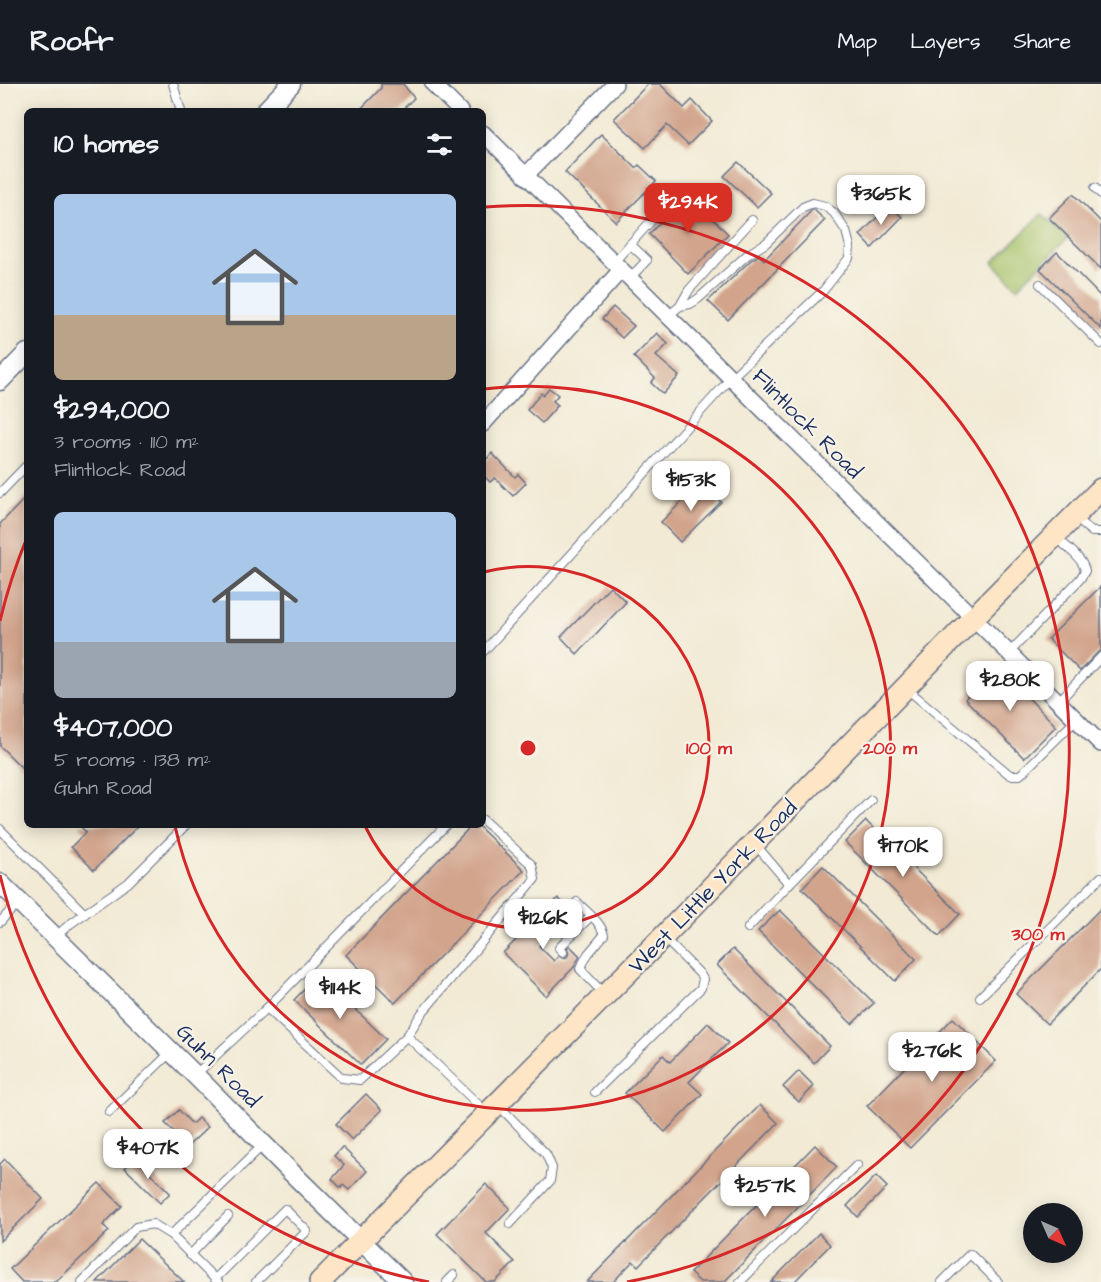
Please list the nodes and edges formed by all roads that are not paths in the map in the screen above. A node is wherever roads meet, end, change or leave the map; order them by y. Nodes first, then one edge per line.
1 (173, 84) edge
2 (291, 84) edge
3 (433, 84) edge
4 (615, 84) edge
5 (180, 108) edge
6 (268, 108) edge
7 (457, 108) edge
8 (486, 136) edge
9 (525, 176) junction
10 (661, 210) dead end
11 (752, 220) dead end
12 (630, 244) junction
13 (622, 270) junction
14 (1040, 284) dead end
15 (674, 311) junction
16 (1101, 344) edge
17 (24, 356) edge
18 (730, 378) junction
19 (0, 381) edge
20 (486, 421) edge
21 (24, 468) edge
22 (1101, 489) edge
23 (0, 493) edge
24 (1073, 517) junction
25 (1101, 532) edge
26 (1054, 536) junction
27 (973, 618) junction
28 (486, 649) edge
29 (1009, 653) junction
30 (1101, 657) edge
31 (906, 688) junction
32 (1058, 702) junction
33 (1076, 720) junction
34 (1101, 744) edge
35 (871, 800) dead end
36 (486, 823) edge
37 (183, 828) edge
38 (443, 828) edge
39 (0, 829) edge
40 (754, 843) junction
41 (1101, 877) edge
42 (0, 883) edge
43 (789, 884) junction
44 (20, 902) junction
45 (577, 902) dead end
46 (85, 914) junction
47 (591, 916) junction
48 (0, 922) edge
49 (748, 928) dead end
50 (56, 937) junction
51 (663, 937) junction
52 (563, 952) dead end
53 (605, 995) junction
54 (980, 997) dead end
55 (267, 1008) junction
56 (407, 1036) junction
57 (172, 1051) junction
58 (195, 1075) junction
59 (595, 1092) dead end
60 (492, 1109) junction
61 (109, 1112) dead end
62 (264, 1144) junction
63 (857, 1165) dead end
64 (228, 1216) dead end
65 (510, 1224) dead end
66 (171, 1235) junction
67 (361, 1240) junction
68 (190, 1255) junction
69 (454, 1275) dead end
70 (217, 1281) edge
71 (82, 1282) edge
72 (256, 1282) edge
73 (320, 1282) edge
74 (403, 1282) edge
75 (447, 1282) edge
76 (740, 1282) edge
77 (942, 1282) edge
78 (998, 1282) edge

1 - 5 lane
2 - 6 street
3 - 7 street
4 - 9 street
8 - 9 street, Flintlock Road
9 - 13 street, Flintlock Road
10 - 12 lane
11 - 15 lane
12 - 13 lane
12 - 13 lane
13 - 15 street, Flintlock Road
13 - 20 street
14 - 16 lane
15 - 18 street, Flintlock Road
15 - 18 lane
17 - 19 street
18 - 27 street, Flintlock Road
18 - 28 lane
21 - 23 lane
22 - 24 main road, West Little York Road
24 - 25 lane
24 - 26 main road, West Little York Road
26 - 27 main road, West Little York Road
26 - 29 lane
27 - 29 street, Flintlock Road
27 - 31 main road, West Little York Road
29 - 32 street, Flintlock Road
30 - 32 lane
31 - 33 lane
31 - 40 main road, West Little York Road
32 - 33 street, Flintlock Road
33 - 34 street, Flintlock Road
35 - 43 lane
36 - 56 lane
37 - 46 lane
38 - 55 lane
39 - 46 lane
40 - 43 lane
40 - 51 main road, West Little York Road
41 - 54 lane
42 - 44 street, Guhn Road
43 - 49 lane
44 - 48 lane
44 - 50 street, Guhn Road
45 - 47 lane
46 - 50 lane
47 - 52 lane
47 - 53 lane
50 - 57 street, Guhn Road
51 - 53 main road, West Little York Road
51 - 59 lane
53 - 60 main road, West Little York Road
55 - 56 lane
55 - 58 lane
56 - 60 lane
57 - 58 street, Guhn Road
57 - 61 lane
58 - 62 street, Guhn Road
60 - 65 lane
60 - 67 main road, West Little York Road
62 - 66 lane
62 - 67 street, Guhn Road
63 - 76 lane
64 - 68 lane
66 - 68 lane
66 - 71 lane
67 - 73 main road, West Little York Road
67 - 74 street, Guhn Road
68 - 70 lane
69 - 75 lane
70 - 72 lane
77 - 78 lane

